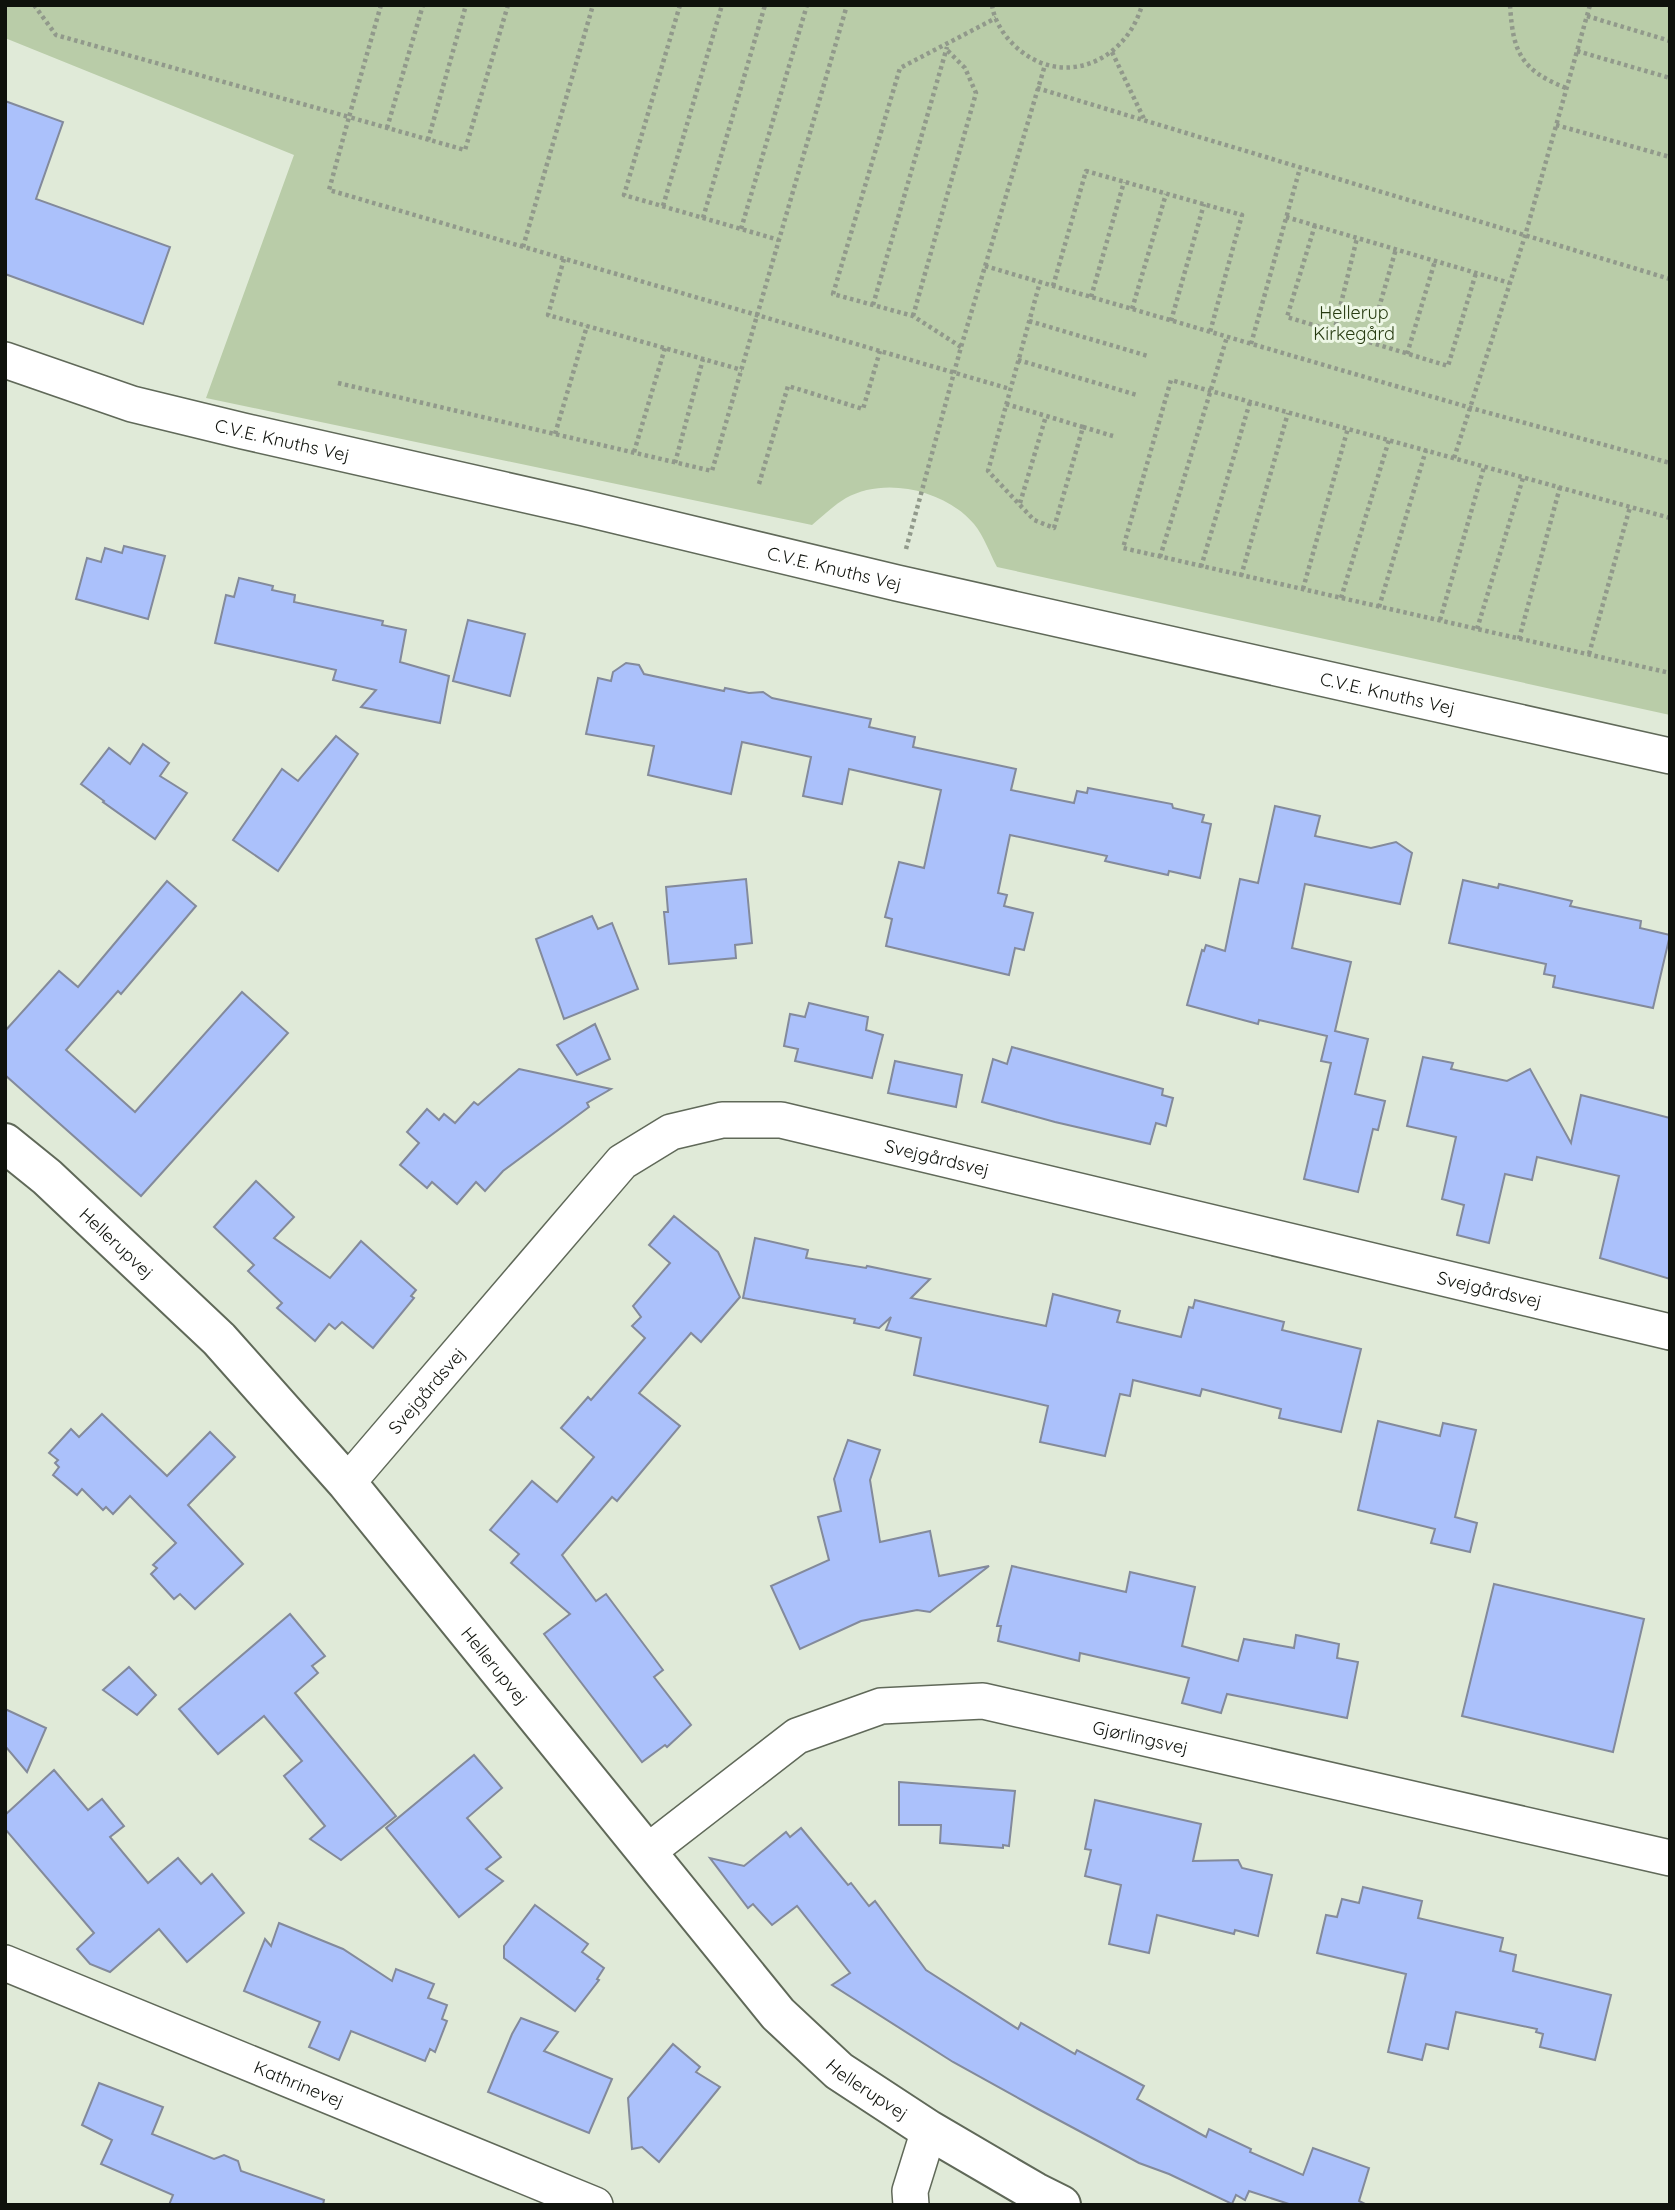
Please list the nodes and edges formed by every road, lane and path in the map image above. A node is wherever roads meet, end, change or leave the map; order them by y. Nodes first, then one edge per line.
1 (34, 5) edge
2 (381, 5) edge
3 (423, 5) edge
4 (466, 5) edge
5 (508, 5) edge
6 (593, 5) edge
7 (680, 5) edge
8 (722, 5) edge
9 (765, 5) edge
10 (807, 5) edge
11 (848, 5) edge
12 (992, 5) edge
13 (1142, 5) edge
14 (1510, 5) edge
15 (1590, 5) edge
16 (1587, 16) junction
17 (996, 18) junction
18 (1670, 41) edge
19 (947, 46) junction
20 (1577, 51) junction
21 (1112, 52) junction
22 (1045, 65) junction
23 (1670, 78) edge
24 (1037, 88) junction
25 (1566, 88) junction
26 (349, 117) junction
27 (1145, 121) junction
28 (1556, 124) junction
29 (387, 128) junction
30 (428, 140) junction
31 (1670, 158) edge
32 (1300, 168) junction
33 (1124, 182) junction
34 (1166, 194) junction
35 (1204, 204) junction
36 (663, 206) junction
37 (1286, 217) junction
38 (703, 218) junction
39 (1315, 225) junction
40 (741, 229) junction
41 (1525, 236) junction
42 (1357, 238) junction
43 (779, 240) junction
44 (523, 247) junction
45 (1396, 249) junction
46 (564, 259) junction
47 (1435, 261) junction
48 (985, 266) junction
49 (1475, 273) junction
50 (1670, 279) edge
51 (1040, 282) junction
52 (1510, 283) junction
53 (1053, 286) junction
54 (1091, 297) junction
55 (873, 305) junction
56 (1132, 309) junction
57 (758, 316) junction
58 (913, 316) junction
59 (1029, 321) junction
60 (1171, 321) junction
61 (587, 326) junction
62 (1210, 332) junction
63 (1334, 332) junction
64 (1227, 337) junction
65 (1369, 342) junction
66 (1251, 344) junction
67 (961, 347) junction
68 (665, 348) junction
69 (880, 351) junction
70 (1407, 354) junction
71 (1148, 356) dead end
72 (703, 359) junction
73 (5, 360) edge
74 (1018, 360) junction
75 (742, 370) junction
76 (954, 372) junction
77 (338, 383) dead end
78 (1010, 389) junction
79 (1211, 391) junction
80 (1137, 395) dead end
81 (1250, 402) junction
82 (1006, 404) junction
83 (1471, 408) junction
84 (1289, 412) junction
85 (1046, 416) junction
86 (1083, 427) junction
87 (1348, 428) junction
88 (555, 434) junction
89 (1113, 436) dead end
90 (1389, 440) junction
91 (1426, 450) junction
92 (634, 452) junction
93 (1454, 458) junction
94 (675, 463) junction
95 (1670, 463) edge
96 (1484, 467) junction
97 (1523, 478) junction
98 (759, 484) dead end
99 (1560, 487) junction
100 (1020, 504) junction
101 (1630, 507) junction
102 (1670, 518) edge
103 (1160, 557) junction
104 (1201, 566) junction
105 (1241, 576) junction
106 (897, 583) junction
107 (1303, 589) junction
108 (1341, 598) junction
109 (1379, 607) junction
110 (1440, 620) junction
111 (1477, 629) junction
112 (1519, 639) junction
113 (1589, 654) junction
114 (1669, 670) edge
115 (1670, 756) edge
116 (5, 1143) edge
117 (1670, 1332) edge
118 (347, 1483) junction
119 (646, 1853) junction
120 (1670, 1857) edge
121 (5, 1963) edge
122 (929, 2130) junction
123 (595, 2205) edge
124 (911, 2205) edge
125 (1060, 2205) edge

1 - 26 path
2 - 26 path
3 - 29 path
4 - 30 path
5 - 30 path
6 - 44 path
7 - 36 path
8 - 36 path
9 - 38 path
10 - 40 path
11 - 43 path
12 - 17 path
13 - 21 path
14 - 25 path
15 - 16 path
16 - 18 path
16 - 20 path
17 - 19 path
17 - 22 path
19 - 55 path
19 - 55 path
19 - 58 path
20 - 23 path
20 - 25 path
21 - 22 path
21 - 27 path
22 - 24 path
24 - 27 path
24 - 48 path
25 - 28 path
26 - 29 path
26 - 44 path
27 - 32 path
28 - 31 path
28 - 41 path
29 - 30 path
32 - 37 path
32 - 41 path
33 - 34 path
33 - 53 path
33 - 54 path
34 - 35 path
34 - 56 path
35 - 60 path
35 - 62 path
36 - 38 path
37 - 39 path
37 - 66 path
38 - 40 path
39 - 42 path
39 - 63 path
40 - 43 path
41 - 50 path
41 - 52 path
42 - 45 path
42 - 63 path
43 - 57 path
44 - 46 path
45 - 47 path
45 - 65 path
46 - 57 path
46 - 61 path
47 - 49 path
47 - 70 path
48 - 51 path
48 - 67 path
49 - 52 path
49 - 70 path
51 - 53 path
51 - 59 path
52 - 83 path
53 - 54 path
54 - 56 path
55 - 58 path
56 - 60 path
57 - 69 path
57 - 75 path
58 - 67 path
59 - 71 path
59 - 74 path
60 - 62 path
61 - 68 path
61 - 88 path
62 - 64 path
63 - 65 path
64 - 66 path
64 - 79 path
65 - 70 path
66 - 83 path
67 - 76 path
68 - 72 path
68 - 92 path
69 - 76 path
69 - 98 path
72 - 75 path
72 - 94 path
73 - 106 street, C.V.E. Knuths Vej
74 - 78 path
74 - 80 path
75 - 94 path
76 - 78 path
76 - 106 path
77 - 88 path
78 - 82 path
79 - 81 path
79 - 103 path
79 - 103 path
81 - 84 path
81 - 104 path
82 - 85 path
82 - 100 path
83 - 93 path
83 - 95 path
84 - 87 path
84 - 105 path
85 - 86 path
85 - 100 path
86 - 89 path
86 - 100 path
87 - 90 path
87 - 107 path
88 - 92 path
90 - 91 path
90 - 108 path
91 - 93 path
91 - 109 path
92 - 94 path
93 - 96 path
96 - 97 path
96 - 110 path
97 - 99 path
97 - 111 path
99 - 101 path
99 - 112 path
101 - 102 path
101 - 113 path
103 - 104 path
104 - 105 path
105 - 107 path
106 - 115 street, C.V.E. Knuths Vej
107 - 108 path
108 - 109 path
109 - 110 path
110 - 111 path
111 - 112 path
112 - 113 path
113 - 114 path
116 - 118 street, Hellerupvej
117 - 118 street, Svejgårdsvej
118 - 119 street, Hellerupvej
119 - 120 street, Gjørlingsvej
119 - 122 street, Hellerupvej
121 - 123 street, Kathrinevej
122 - 124 street, Hellerupvej
122 - 125 street

